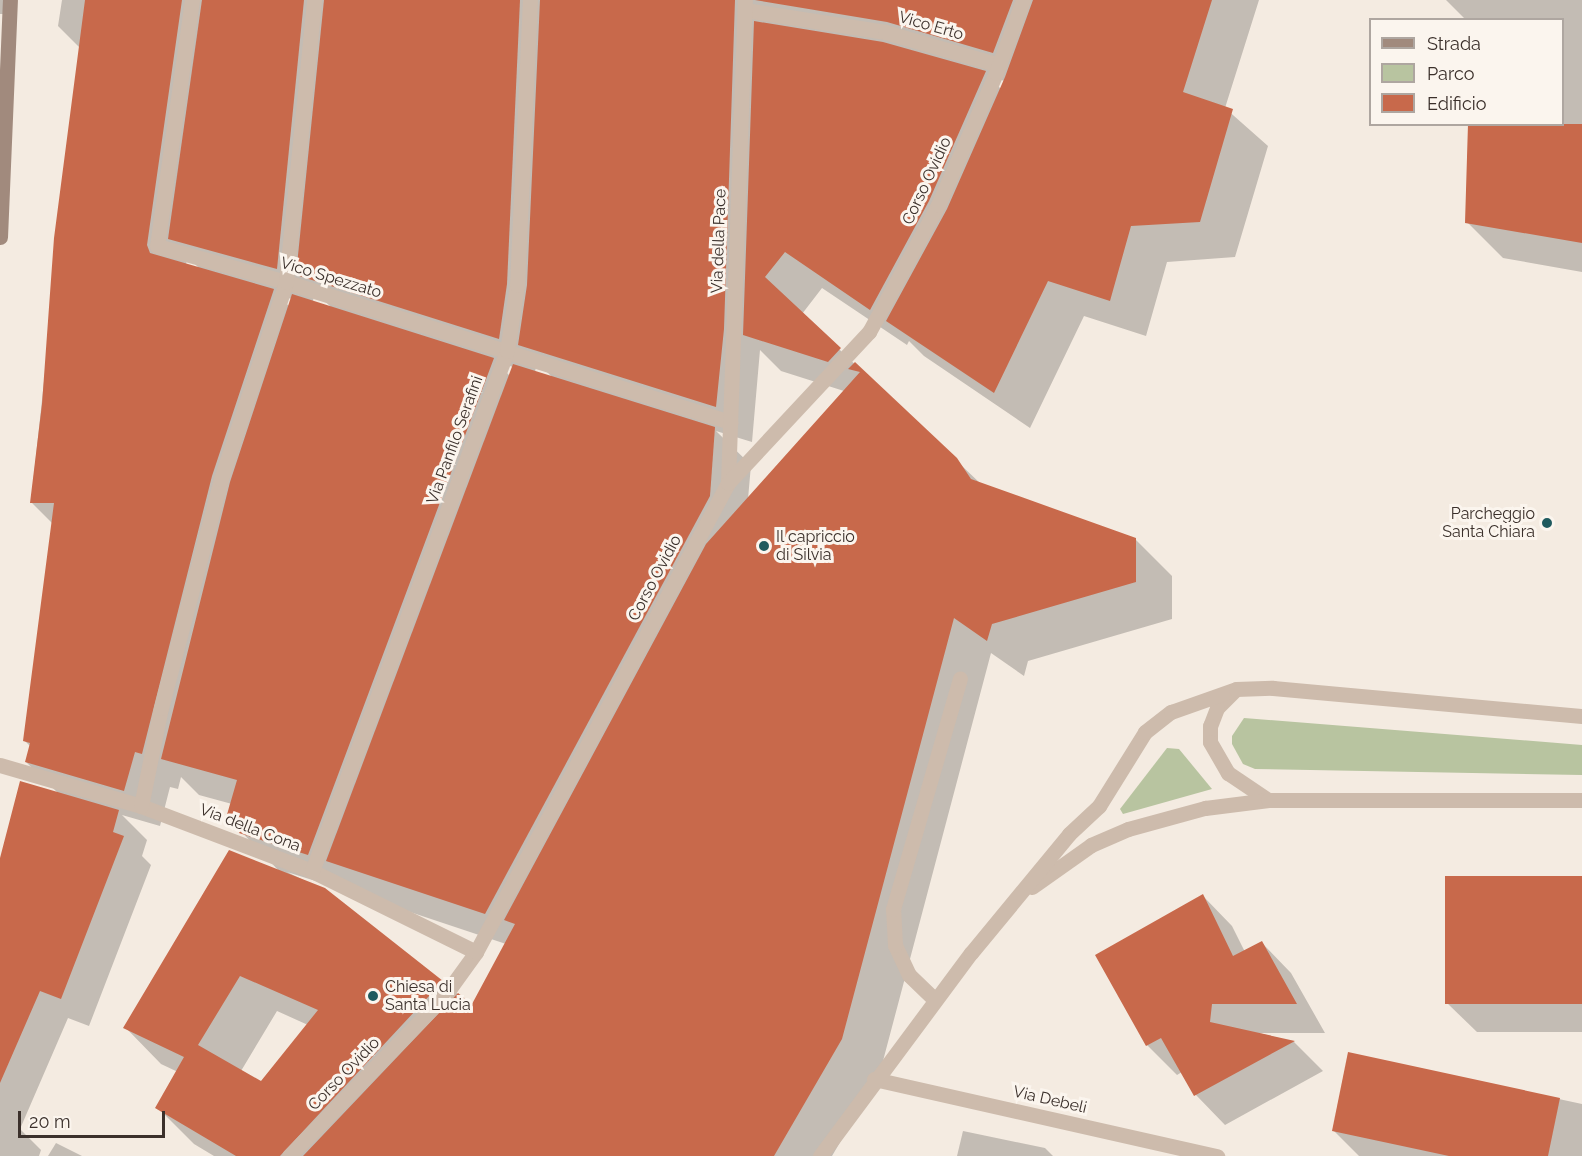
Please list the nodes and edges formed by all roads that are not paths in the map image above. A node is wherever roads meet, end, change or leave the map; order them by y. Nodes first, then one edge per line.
1 (10, 0) edge
2 (192, 0) edge
3 (314, 0) edge
4 (530, 0) edge
5 (1023, 0) edge
6 (745, 5) edge
7 (999, 65) junction
8 (0, 237) edge
9 (286, 282) junction
10 (507, 351) junction
11 (730, 422) junction
12 (728, 483) junction
13 (960, 679) dead end
14 (1236, 689) junction
15 (1582, 716) edge
16 (0, 765) edge
17 (1268, 800) junction
18 (1582, 800) edge
19 (141, 806) junction
20 (312, 871) junction
21 (1017, 896) junction
22 (476, 952) junction
23 (935, 1000) junction
24 (874, 1078) junction
25 (289, 1156) edge
26 (820, 1156) edge
27 (1217, 1156) edge

1 - 8 main road
2 - 9 street, Vico Spezzato
3 - 9 street
4 - 10 street, Via Panfilo Serafini
5 - 7 street, Corso Ovidio
6 - 7 street, Vico Erto
6 - 11 street, Via della Pace
7 - 12 street, Corso Ovidio
9 - 10 street, Vico Spezzato
9 - 19 street
10 - 11 street, Vico Spezzato
10 - 20 street, Via Panfilo Serafini
11 - 12 street, Via della Pace
12 - 22 street, Corso Ovidio
13 - 23 street
14 - 15 street
14 - 17 street
14 - 21 street
16 - 19 street, Via della Cona
17 - 18 street
17 - 21 street
19 - 20 street, Via della Cona
20 - 22 street, Via della Cona
21 - 23 street
22 - 25 street, Corso Ovidio
23 - 24 street
24 - 26 street
24 - 27 street, Via Debeli

